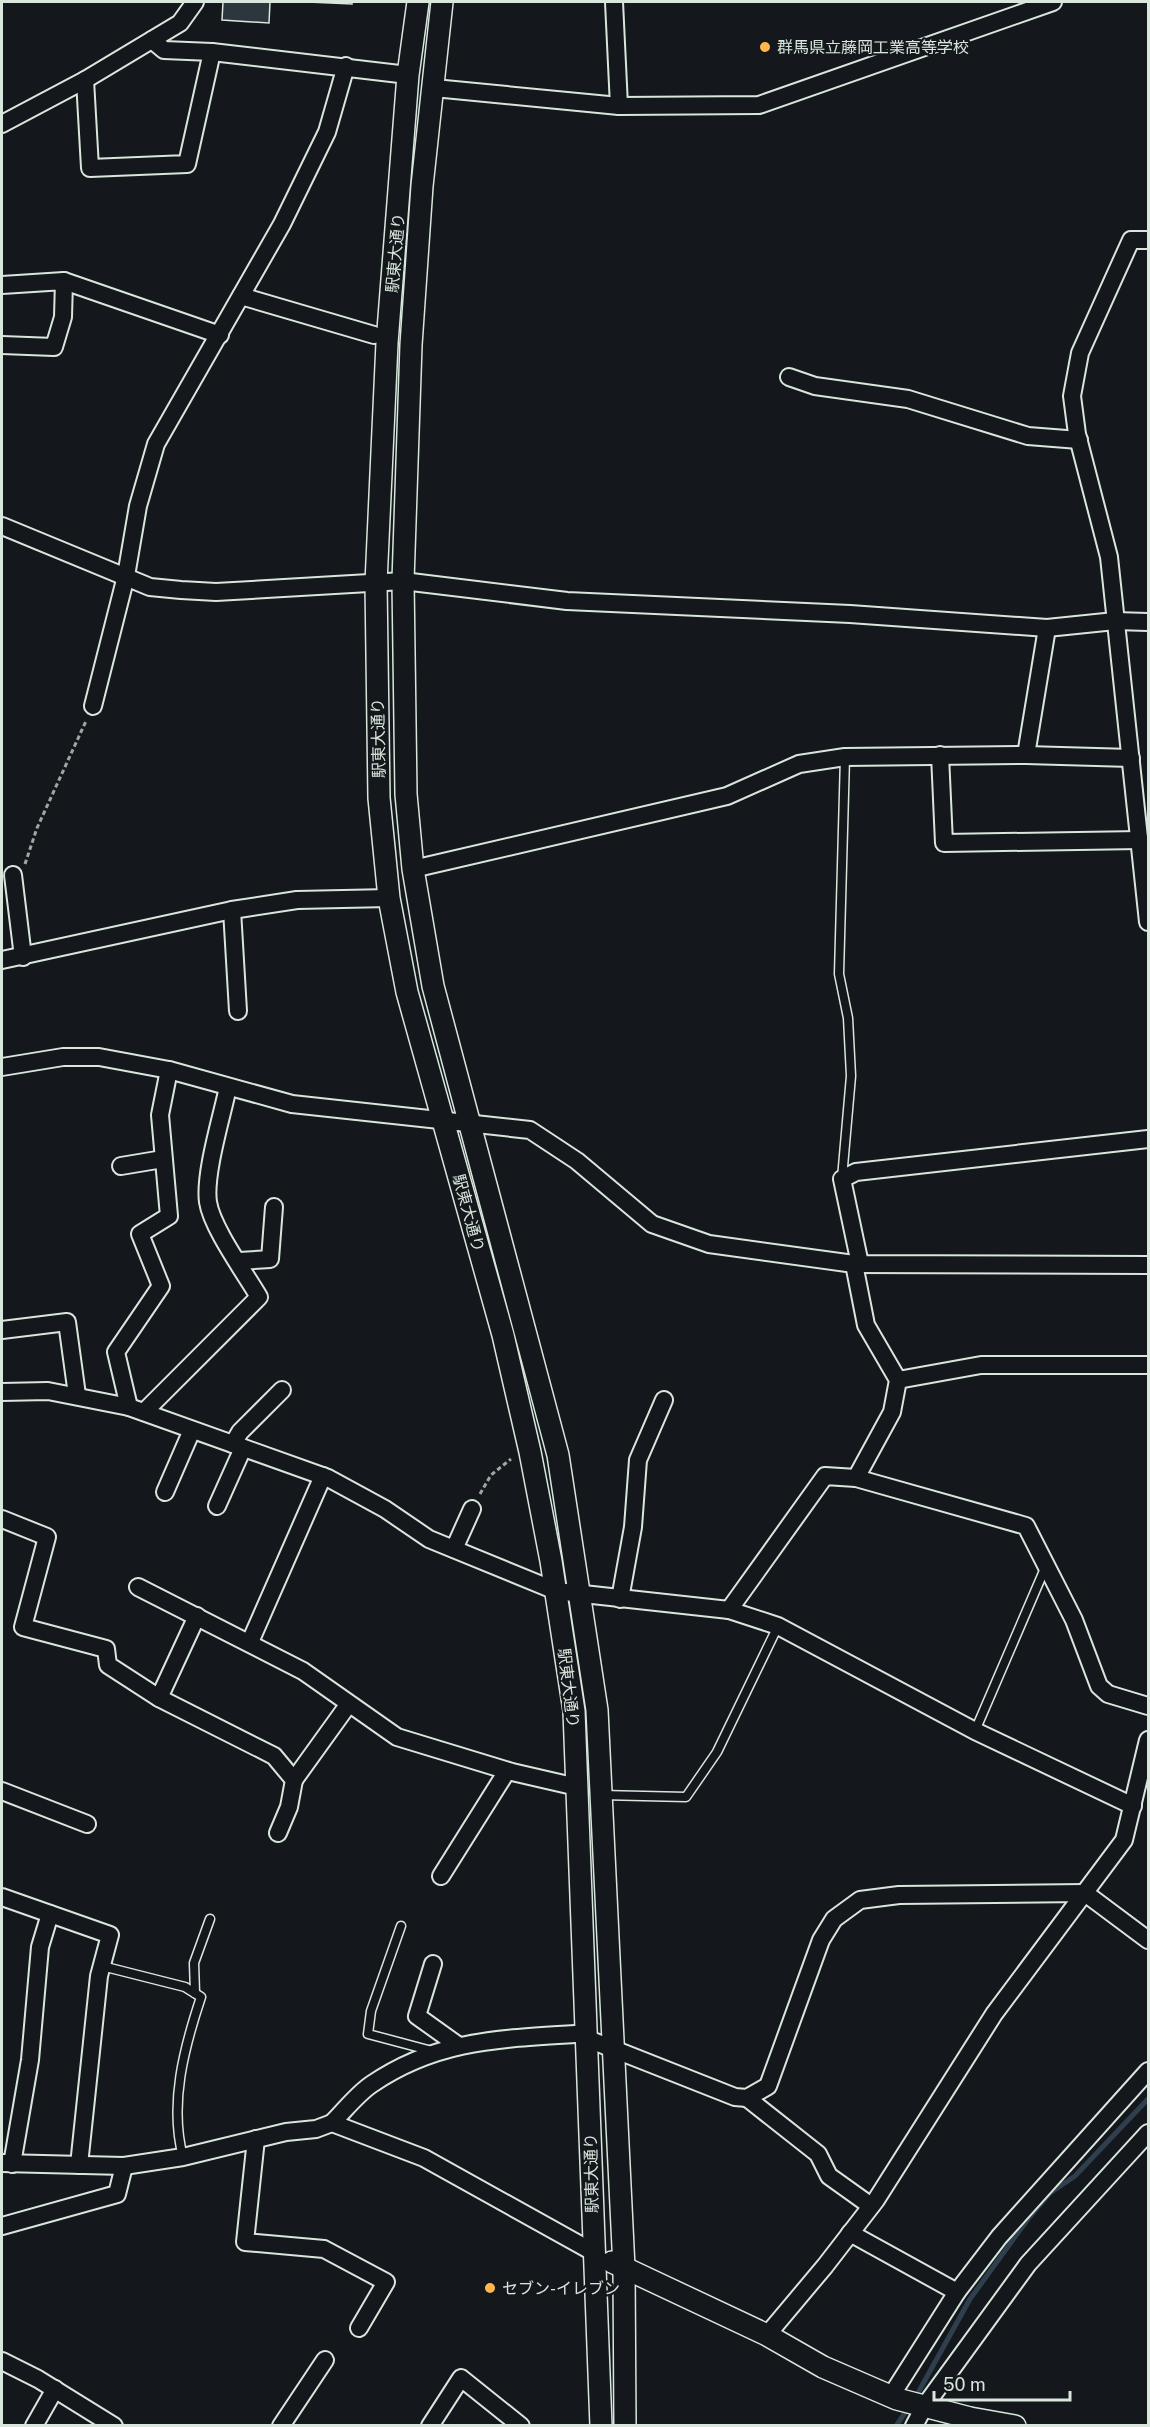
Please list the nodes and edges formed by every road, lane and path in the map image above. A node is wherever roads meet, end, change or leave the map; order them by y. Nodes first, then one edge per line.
1 (195, 2) edge
2 (418, 2) edge
3 (442, 2) edge
4 (614, 2) edge
5 (1053, 2) edge
6 (152, 40) junction
7 (212, 52) junction
8 (346, 66) junction
9 (408, 75) junction
10 (85, 80) junction
11 (434, 88) junction
12 (619, 105) junction
13 (2, 124) edge
14 (1149, 240) edge
15 (64, 281) junction
16 (2, 285) edge
17 (241, 296) junction
18 (374, 334) dead end
19 (220, 335) junction
20 (2, 345) edge
21 (789, 377) dead end
22 (1079, 440) junction
23 (2, 526) edge
24 (126, 576) junction
25 (403, 581) junction
26 (376, 583) junction
27 (1115, 621) junction
28 (1149, 622) edge
29 (1047, 628) junction
30 (93, 706) joint
31 (940, 755) junction
32 (1026, 755) junction
33 (845, 757) junction
34 (1131, 758) junction
35 (1140, 840) junction
36 (413, 868) junction
37 (13, 875) joint
38 (389, 898) junction
39 (232, 910) junction
40 (1149, 922) edge
41 (23, 957) junction
42 (2, 960) edge
43 (238, 1011) dead end
44 (2, 1067) edge
45 (169, 1071) junction
46 (228, 1087) junction
47 (444, 1121) junction
48 (468, 1122) junction
49 (1149, 1138) edge
50 (163, 1159) junction
51 (121, 1166) dead end
52 (842, 1179) junction
53 (274, 1207) dead end
54 (238, 1262) junction
55 (857, 1264) junction
56 (1149, 1264) edge
57 (2, 1330) edge
58 (1149, 1365) edge
59 (898, 1380) junction
60 (282, 1390) dead end
61 (2, 1392) edge
62 (77, 1395) junction
63 (664, 1400) dead end
64 (136, 1410) junction
65 (192, 1430) junction
66 (238, 1446) junction
67 (530, 1452) junction
68 (323, 1476) junction
69 (856, 1478) junction
70 (165, 1492) dead end
71 (217, 1506) dead end
72 (472, 1509) joint
73 (2, 1519) edge
74 (454, 1549) junction
75 (1046, 1566) junction
76 (138, 1587) dead end
77 (556, 1590) junction
78 (581, 1593) junction
79 (620, 1599) junction
80 (729, 1610) junction
81 (197, 1616) junction
82 (778, 1626) junction
83 (250, 1642) junction
84 (159, 1698) junction
85 (348, 1705) junction
86 (1149, 1706) edge
87 (975, 1731) junction
88 (1149, 1740) edge
89 (507, 1770) junction
90 (294, 1780) junction
91 (577, 1787) junction
92 (2, 1791) edge
93 (601, 1795) junction
94 (1133, 1806) junction
95 (87, 1824) dead end
96 (278, 1833) dead end
97 (441, 1876) dead end
98 (1085, 1893) junction
99 (2, 1897) edge
100 (50, 1914) junction
101 (210, 1919) dead end
102 (401, 1926) dead end
103 (1149, 1940) edge
104 (433, 1964) dead end
105 (102, 1966) junction
106 (195, 1993) junction
107 (588, 2036) junction
108 (459, 2046) junction
109 (613, 2049) junction
110 (433, 2052) junction
111 (1149, 2071) edge
112 (747, 2098) junction
113 (332, 2123) junction
114 (1149, 2133) edge
115 (256, 2139) junction
116 (183, 2157) junction
117 (7, 2163) edge
118 (79, 2165) junction
119 (124, 2166) junction
120 (871, 2206) junction
121 (2, 2226) edge
122 (850, 2234) junction
123 (593, 2252) junction
124 (624, 2268) junction
125 (957, 2292) junction
126 (359, 2328) dead end
127 (767, 2335) junction
128 (325, 2360) dead end
129 (2, 2361) edge
130 (56, 2389) junction
131 (894, 2397) junction
132 (919, 2416) edge
133 (34, 2426) edge
134 (114, 2426) edge
135 (281, 2426) edge
136 (430, 2426) edge
137 (521, 2426) edge
138 (601, 2426) edge
139 (625, 2426) edge
140 (1015, 2426) edge

1 - 6 street
2 - 9 street, 駅東大通り
3 - 11 street, 駅東大通り
4 - 12 street
5 - 12 street
6 - 7 street
6 - 10 street
7 - 8 street
7 - 10 street
8 - 9 street
8 - 17 street
9 - 26 street, 駅東大通り
10 - 13 street
11 - 12 street
11 - 25 street, 駅東大通り
14 - 22 street
15 - 16 street
15 - 19 street
15 - 20 street
17 - 18 street
17 - 19 street
19 - 24 street
21 - 22 street
22 - 27 street
23 - 24 street
24 - 26 street
24 - 30 street
25 - 26 street
25 - 29 street
25 - 36 street, 駅東大通り
26 - 38 street, 駅東大通り
27 - 28 street
27 - 29 street
27 - 34 street
29 - 32 street
30 - 37 path
31 - 32 street
31 - 33 street
31 - 35 street
32 - 34 street
33 - 36 street
33 - 52 lane
34 - 35 street
35 - 40 street
36 - 48 street, 駅東大通り
37 - 41 street
38 - 39 street
38 - 47 street, 駅東大通り
39 - 41 street
39 - 43 street
41 - 42 street
44 - 45 street
45 - 46 street
45 - 50 street
46 - 47 street
46 - 54 street
47 - 48 street
47 - 67 street, 駅東大通り
48 - 55 street
48 - 78 street, 駅東大通り
49 - 52 street
50 - 51 street
50 - 64 street
52 - 55 street
53 - 54 street
54 - 64 street
55 - 56 street
55 - 59 street
57 - 62 street
58 - 59 street
59 - 69 street
60 - 66 street
61 - 62 street
62 - 64 street
63 - 79 street
64 - 65 street
65 - 66 street
65 - 70 street
66 - 68 street
66 - 71 street
67 - 72 path
67 - 77 street, 駅東大通り
68 - 74 street
68 - 83 street
69 - 75 street
69 - 80 street
72 - 74 street
73 - 84 street
74 - 77 street
75 - 86 street
75 - 87 lane
76 - 81 street
77 - 78 street
77 - 91 street, 駅東大通り
78 - 79 street
78 - 93 street, 駅東大通り
79 - 80 street
80 - 82 street
81 - 83 street
81 - 84 street
82 - 87 street
82 - 93 lane
83 - 85 street
84 - 90 street
85 - 89 street
85 - 90 street
87 - 94 street
88 - 94 street
89 - 91 street
89 - 97 street
90 - 96 street
91 - 107 street, 駅東大通り
92 - 95 street
93 - 109 street, 駅東大通り
94 - 98 street
98 - 103 street
98 - 112 street
98 - 120 street
99 - 100 street
100 - 105 street
100 - 117 street
101 - 106 lane
102 - 110 lane
104 - 108 street
105 - 106 lane
105 - 118 street
106 - 116 lane
107 - 108 street
107 - 109 street
107 - 123 street, 駅東大通り
108 - 110 street
109 - 112 street
109 - 124 street, 駅東大通り
110 - 113 street
111 - 125 street
112 - 120 street
113 - 115 street
113 - 123 street
114 - 132 street
115 - 116 street
115 - 126 street
116 - 119 street
117 - 118 street
118 - 119 street
119 - 121 street
120 - 122 street
122 - 125 street
122 - 127 street
123 - 124 street
123 - 138 street, 駅東大通り
124 - 127 street
124 - 139 street, 駅東大通り
125 - 131 street
127 - 131 street
128 - 135 street
129 - 130 street
130 - 133 street
130 - 134 street
131 - 132 street
132 - 140 street
136 - 137 street

